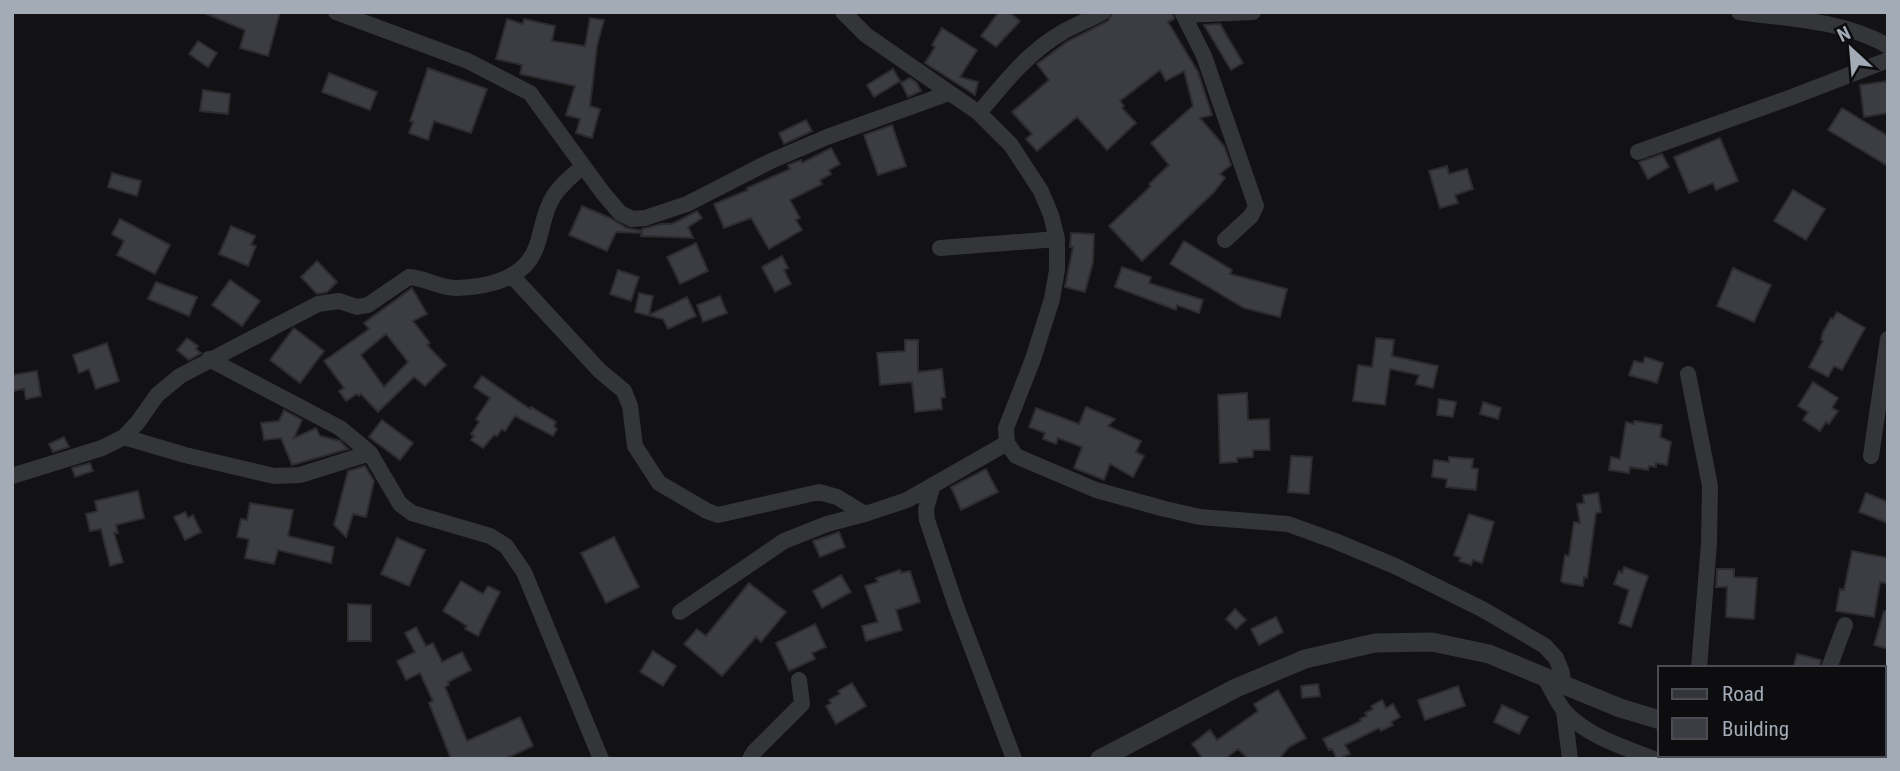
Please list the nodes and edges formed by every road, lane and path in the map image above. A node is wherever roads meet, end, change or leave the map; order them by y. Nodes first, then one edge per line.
1 (336, 12) edge
2 (843, 12) edge
3 (1103, 12) edge
4 (1253, 12) edge
5 (1739, 12) edge
6 (1183, 14) edge
7 (1888, 46) edge
8 (1888, 60) edge
9 (949, 93) junction
10 (979, 113) junction
11 (1638, 152) dead end
12 (582, 167) junction
13 (1057, 239) junction
14 (1225, 240) dead end
15 (940, 248) dead end
16 (513, 276) junction
17 (1888, 339) edge
18 (209, 359) junction
19 (1688, 374) dead end
20 (124, 437) junction
21 (1007, 443) junction
22 (370, 453) junction
23 (1871, 456) dead end
24 (12, 476) edge
25 (932, 488) junction
26 (865, 514) junction
27 (680, 612) dead end
28 (1845, 625) dead end
29 (1699, 666) edge
30 (1830, 666) edge
31 (799, 680) dead end
32 (1554, 681) junction
33 (1564, 711) junction
34 (1658, 719) edge
35 (601, 759) edge
36 (750, 759) edge
37 (1014, 759) edge
38 (1100, 759) edge
39 (1570, 759) edge
40 (1654, 759) edge

1 - 12 street
2 - 9 street
3 - 10 street
4 - 6 street
5 - 7 street
6 - 14 street
8 - 11 street
9 - 10 street
9 - 12 street
10 - 13 street
12 - 16 street
13 - 15 street
13 - 21 street
16 - 18 street
16 - 26 street
17 - 23 street
18 - 20 street
18 - 22 street
19 - 29 street
20 - 22 street
20 - 24 street
21 - 25 street
21 - 32 street
22 - 35 street
25 - 26 street
25 - 37 street
26 - 27 street
28 - 30 street
31 - 36 street
32 - 33 street
32 - 34 street
32 - 38 street
33 - 39 street
33 - 40 street

